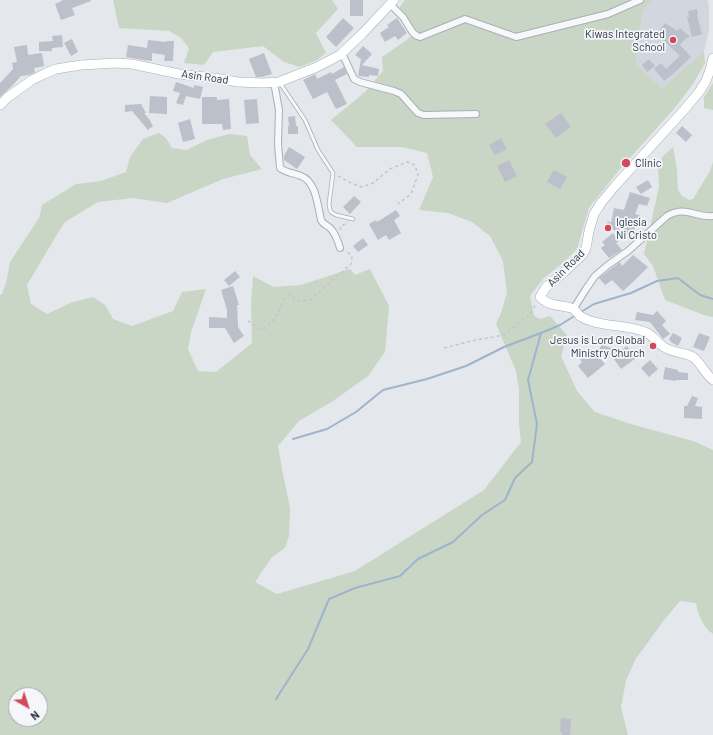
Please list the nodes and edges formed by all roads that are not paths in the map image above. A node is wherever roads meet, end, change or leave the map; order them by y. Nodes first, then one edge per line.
1 (640, 0) edge
2 (392, 2) edge
3 (342, 53) junction
4 (713, 58) edge
5 (276, 82) junction
6 (0, 105) edge
7 (476, 114) dead end
8 (713, 216) edge
9 (353, 219) road end
10 (343, 249) road end
11 (577, 312) junction
12 (713, 380) edge

1 - 2 street
2 - 3 main road, Asin Road
3 - 5 main road, Asin Road
3 - 7 street
4 - 11 main road, Asin Road
5 - 6 main road, Asin Road
5 - 9 lane
5 - 10 street
8 - 11 street
11 - 12 main road, Asin Road

